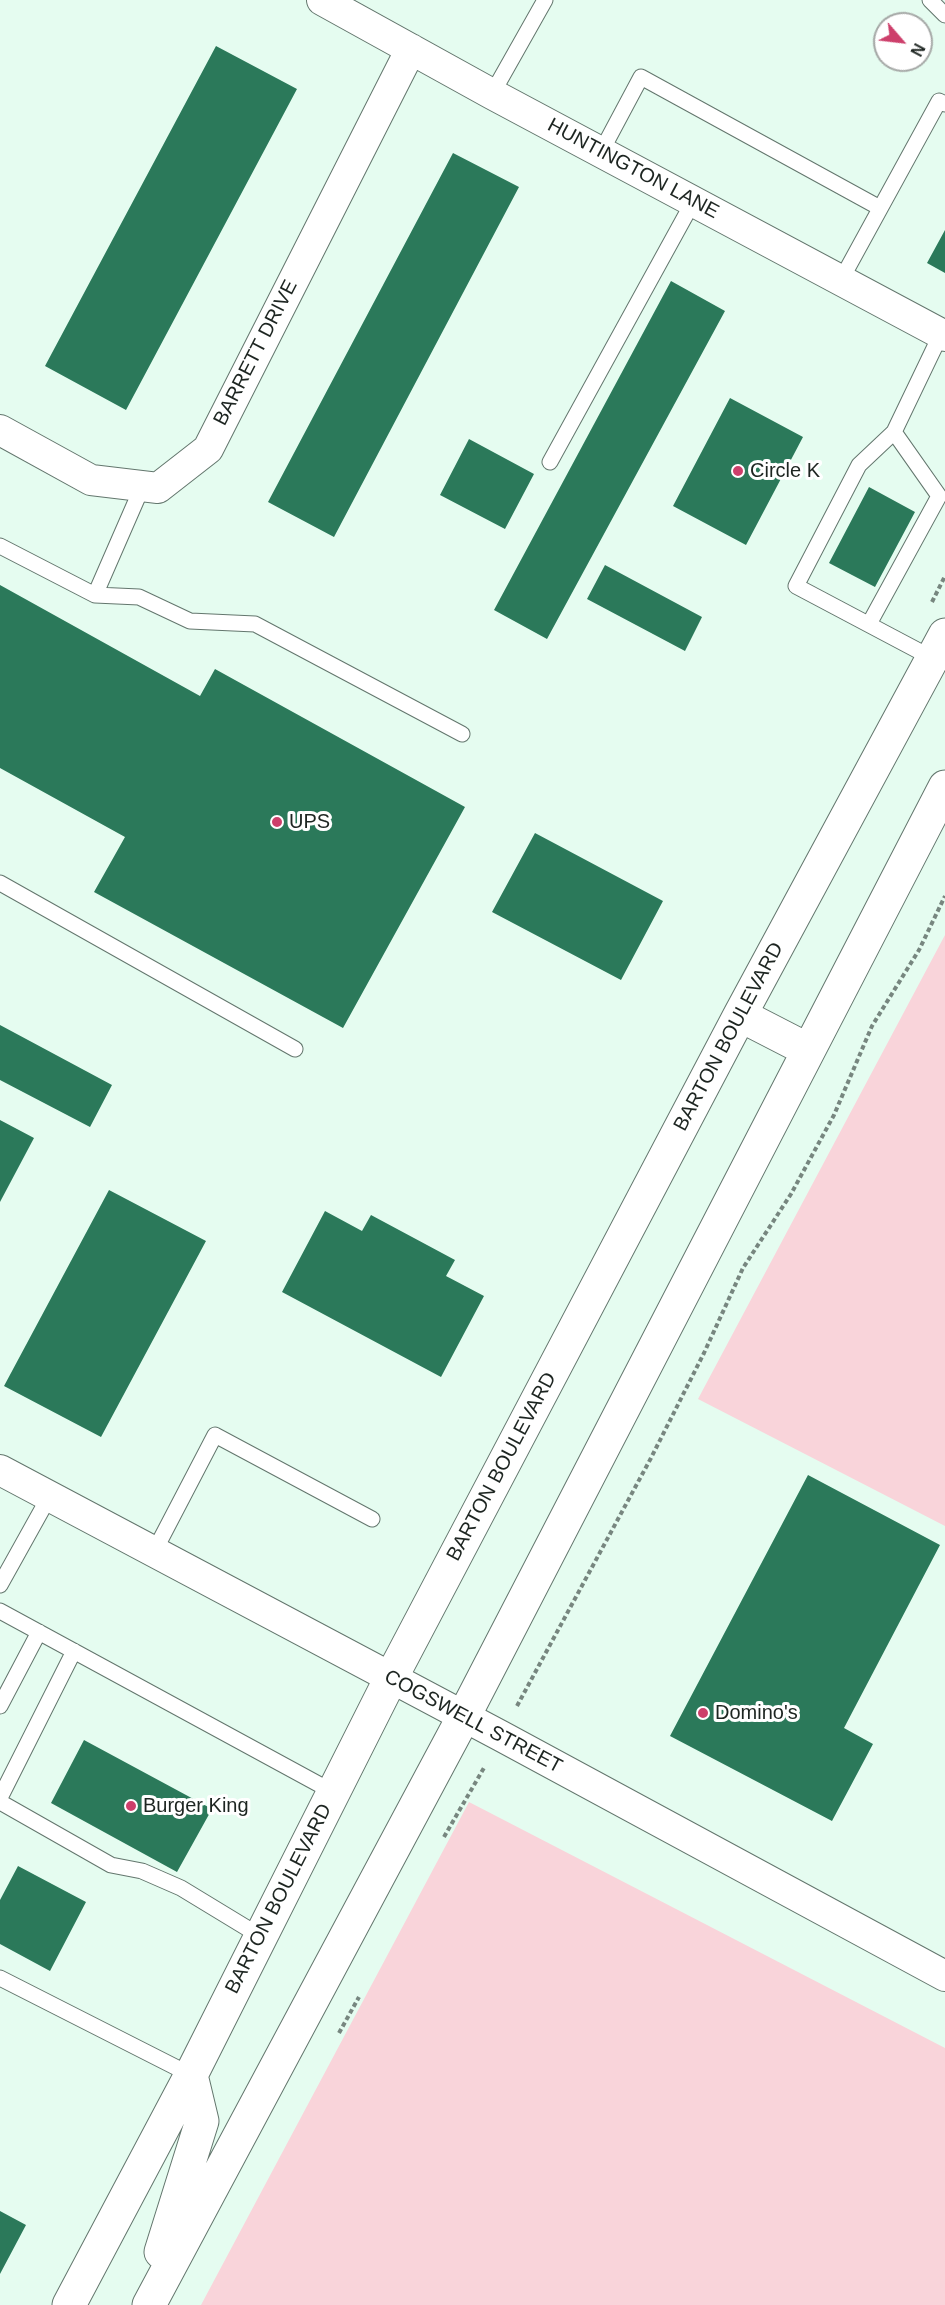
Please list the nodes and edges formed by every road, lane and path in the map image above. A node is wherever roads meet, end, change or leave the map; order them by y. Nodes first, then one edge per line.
1 (322, 0) edge
2 (545, 0) edge
3 (930, 0) edge
4 (945, 15) edge
5 (411, 49) junction
6 (492, 94) junction
7 (945, 104) edge
8 (601, 152) junction
9 (693, 202) junction
10 (880, 208) junction
11 (841, 280) junction
12 (943, 335) edge
13 (0, 430) edge
14 (894, 432) junction
15 (550, 462) dead end
16 (143, 485) junction
17 (0, 546) edge
18 (945, 576) edge
19 (95, 595) junction
20 (869, 624) junction
21 (935, 633) edge
22 (462, 734) dead end
23 (945, 787) edge
24 (0, 883) edge
25 (945, 896) edge
26 (740, 1015) junction
27 (296, 1049) dead end
28 (808, 1050) junction
29 (0, 1470) edge
30 (49, 1497) junction
31 (372, 1519) dead end
32 (153, 1552) junction
33 (0, 1585) edge
34 (0, 1611) edge
35 (39, 1632) junction
36 (74, 1651) junction
37 (391, 1678) junction
38 (0, 1706) edge
39 (464, 1716) junction
40 (501, 1736) junction
41 (333, 1792) junction
42 (0, 1800) edge
43 (443, 1839) dead end
44 (260, 1936) junction
45 (945, 1976) edge
46 (0, 1978) edge
47 (361, 1992) dead end
48 (339, 2034) dead end
49 (190, 2075) junction
50 (69, 2305) edge
51 (144, 2305) edge
52 (149, 2305) edge

1 - 5 street, HUNTINGTON LANE
2 - 6 lane
3 - 4 lane
5 - 6 street, HUNTINGTON LANE
5 - 16 street, BARRETT DRIVE
6 - 8 street, HUNTINGTON LANE
7 - 10 lane
8 - 9 street, HUNTINGTON LANE
8 - 10 lane
9 - 11 street, HUNTINGTON LANE
9 - 15 lane
10 - 11 lane
11 - 12 street, HUNTINGTON LANE
12 - 14 lane
13 - 16 street, BARRETT DRIVE
14 - 20 lane
14 - 20 lane
16 - 19 lane
17 - 19 lane
18 - 21 path
19 - 22 lane
20 - 21 lane
21 - 26 main road, BARTON BOULEVARD
23 - 28 main road
24 - 27 lane
25 - 40 path
26 - 28 main road
26 - 37 main road, BARTON BOULEVARD
28 - 39 main road
29 - 30 street, COGSWELL STREET
30 - 32 street, COGSWELL STREET
30 - 33 lane
31 - 32 lane
32 - 37 street, COGSWELL STREET
34 - 35 lane
35 - 36 lane
35 - 38 lane
36 - 41 lane
36 - 42 lane
37 - 39 street, COGSWELL STREET
37 - 41 main road, BARTON BOULEVARD
39 - 40 street, COGSWELL STREET
39 - 52 main road
40 - 43 path
40 - 45 street, COGSWELL STREET
41 - 44 main road, BARTON BOULEVARD
42 - 44 lane
44 - 49 main road, BARTON BOULEVARD
46 - 49 lane
47 - 48 path
49 - 50 main road, BARTON BOULEVARD
49 - 51 main road

